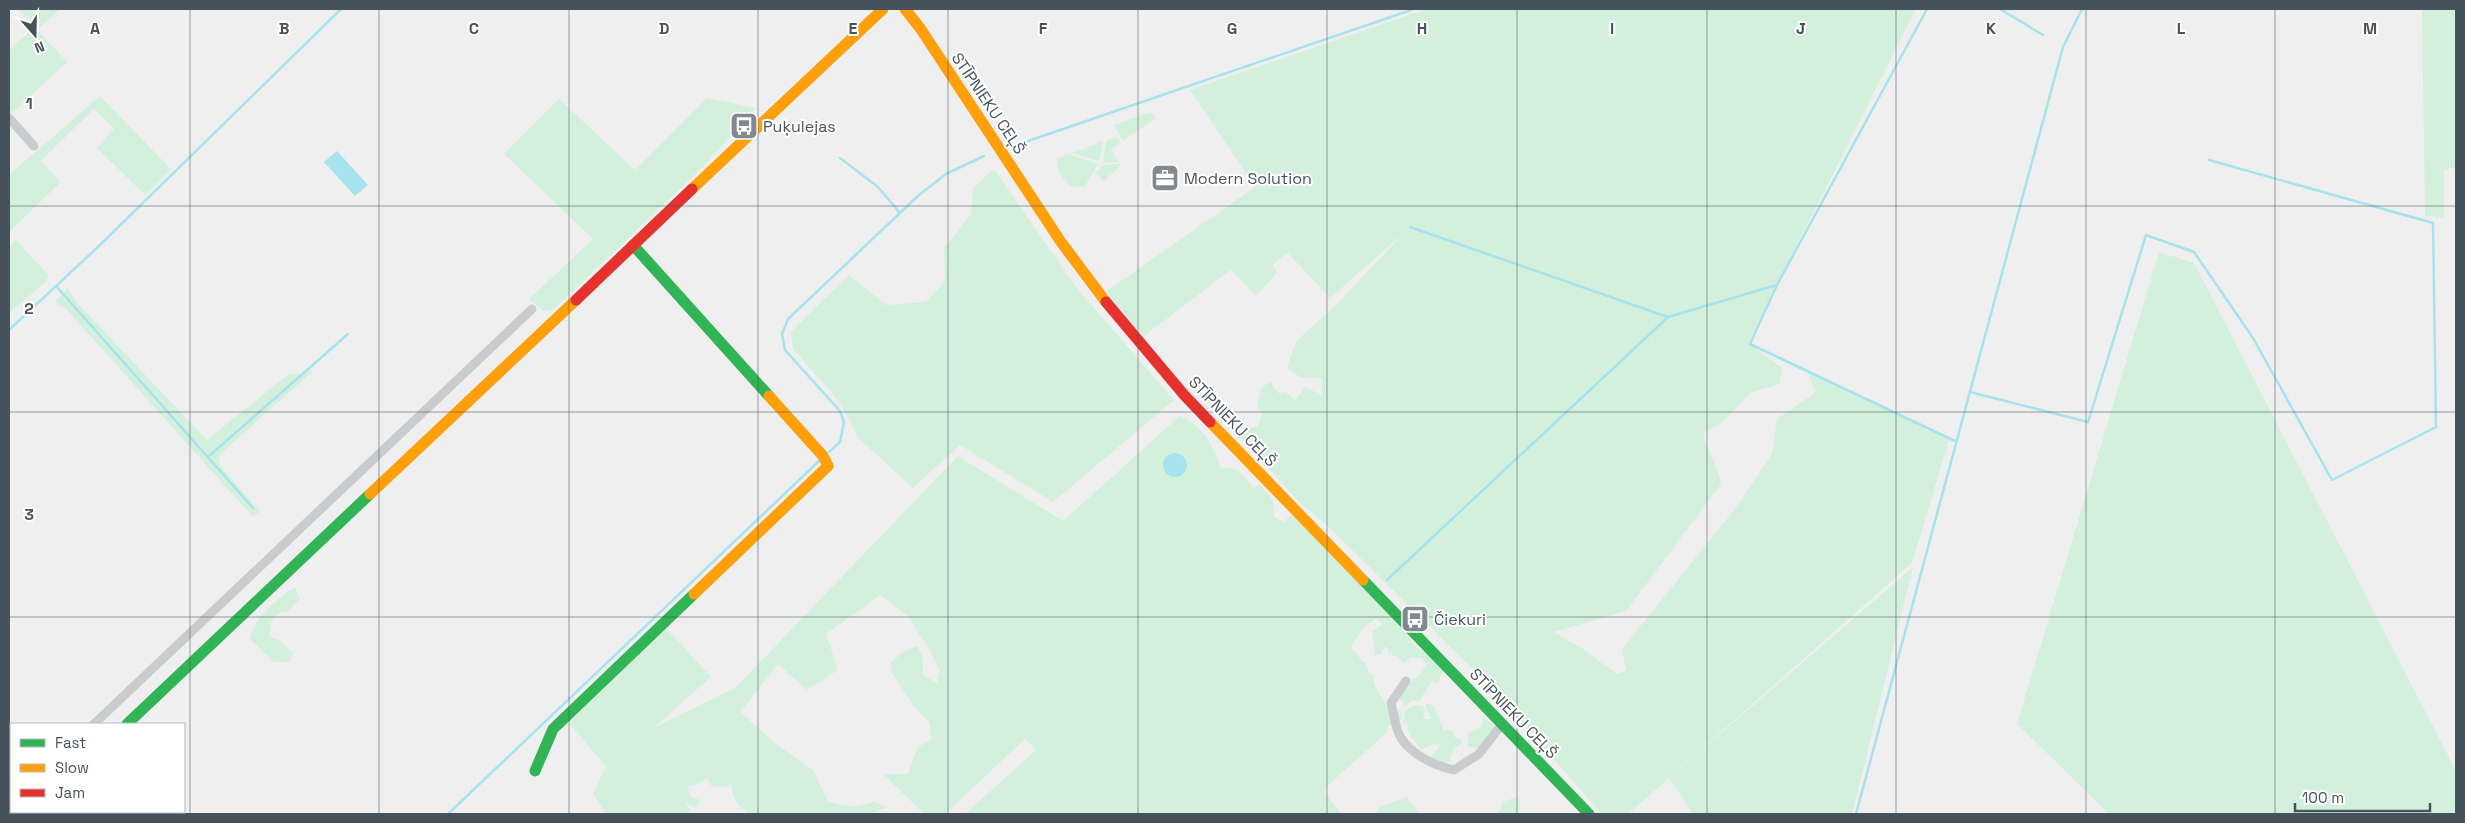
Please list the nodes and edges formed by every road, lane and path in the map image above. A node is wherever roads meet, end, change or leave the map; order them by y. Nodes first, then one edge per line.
1 (883, 9) edge
2 (905, 9) edge
3 (9, 118) edge
4 (34, 146) dead end
5 (632, 245) junction
6 (532, 309) dead end
7 (1406, 681) dead end
8 (95, 723) edge
9 (128, 723) edge
10 (1502, 724) junction
11 (535, 770) dead end
12 (1588, 814) edge

1 - 5 main road
2 - 10 main road, STĪPNIEKU CEĻŠ
3 - 4 street
5 - 9 main road
5 - 11 main road
6 - 8 street
7 - 10 street
10 - 12 main road, STĪPNIEKU CEĻŠ

